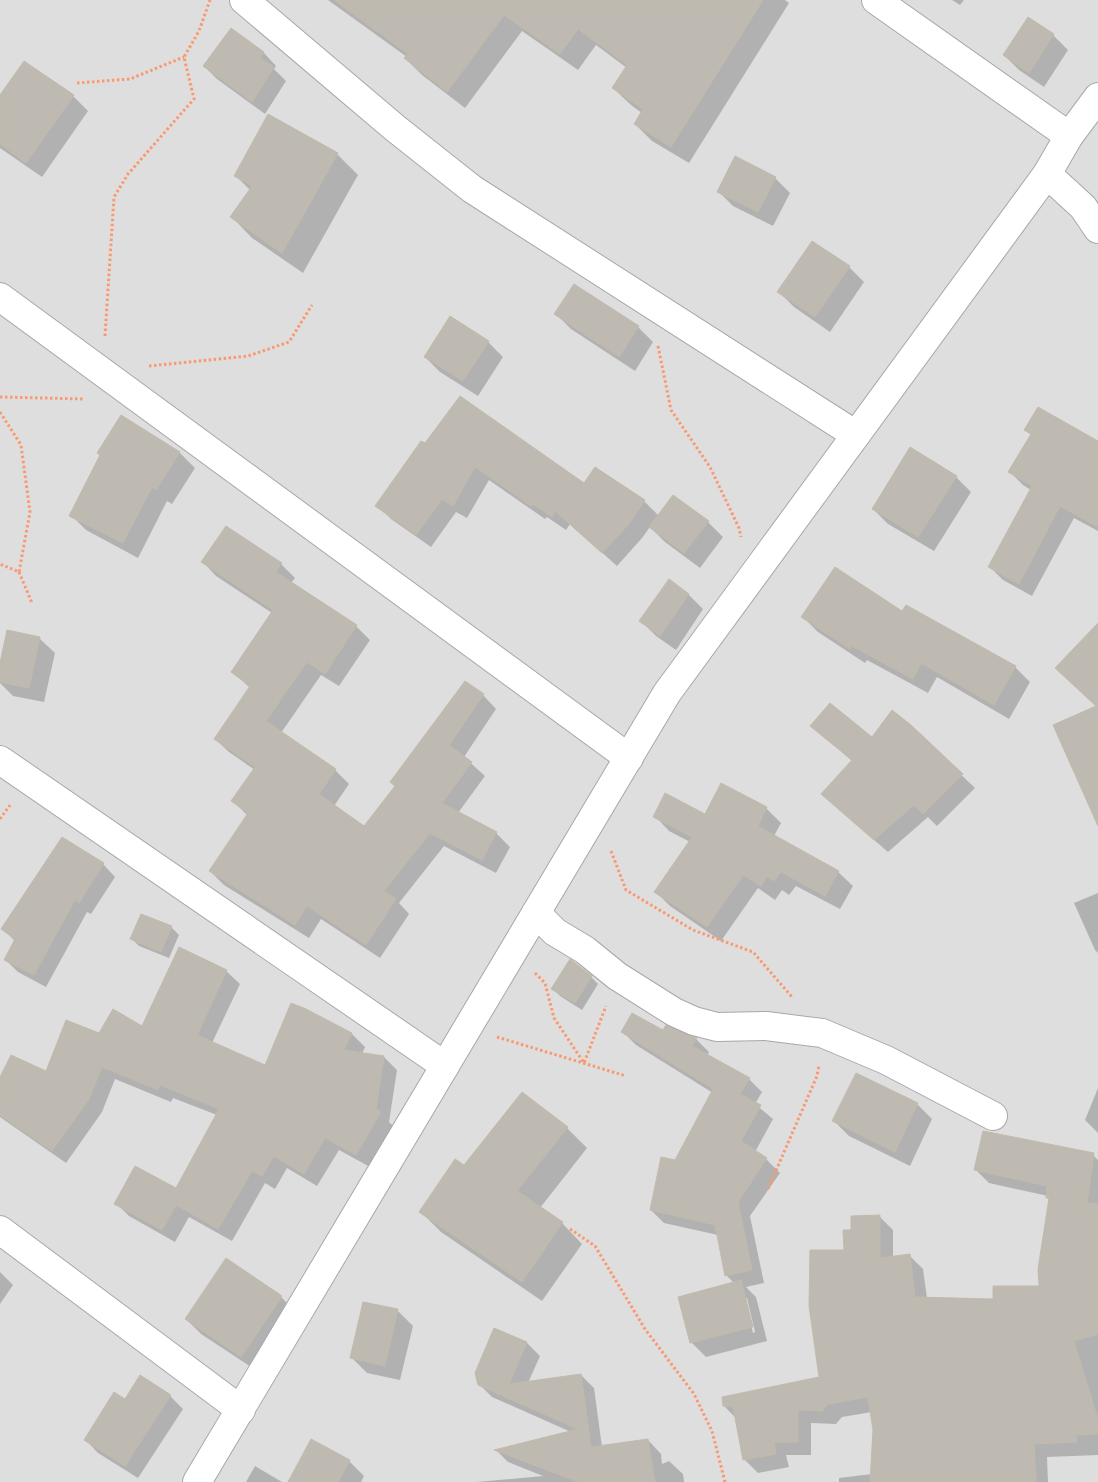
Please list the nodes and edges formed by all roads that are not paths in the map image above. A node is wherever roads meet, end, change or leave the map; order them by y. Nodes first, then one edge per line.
1 (244, 0) edge
2 (876, 0) edge
3 (1098, 96) edge
4 (1069, 136) junction
5 (1047, 174) junction
6 (1098, 229) edge
7 (0, 297) edge
8 (856, 435) junction
9 (629, 758) junction
10 (0, 760) edge
11 (536, 913) junction
12 (445, 1066) junction
13 (993, 1116) dead end
14 (0, 1230) edge
15 (240, 1410) junction
16 (198, 1482) edge

1 - 8 street
2 - 4 street
3 - 4 street
4 - 5 street
5 - 6 street
5 - 8 street
7 - 9 street
8 - 9 street
9 - 11 street
10 - 12 street
11 - 12 street
11 - 13 street
12 - 15 street
14 - 15 street
15 - 16 street

